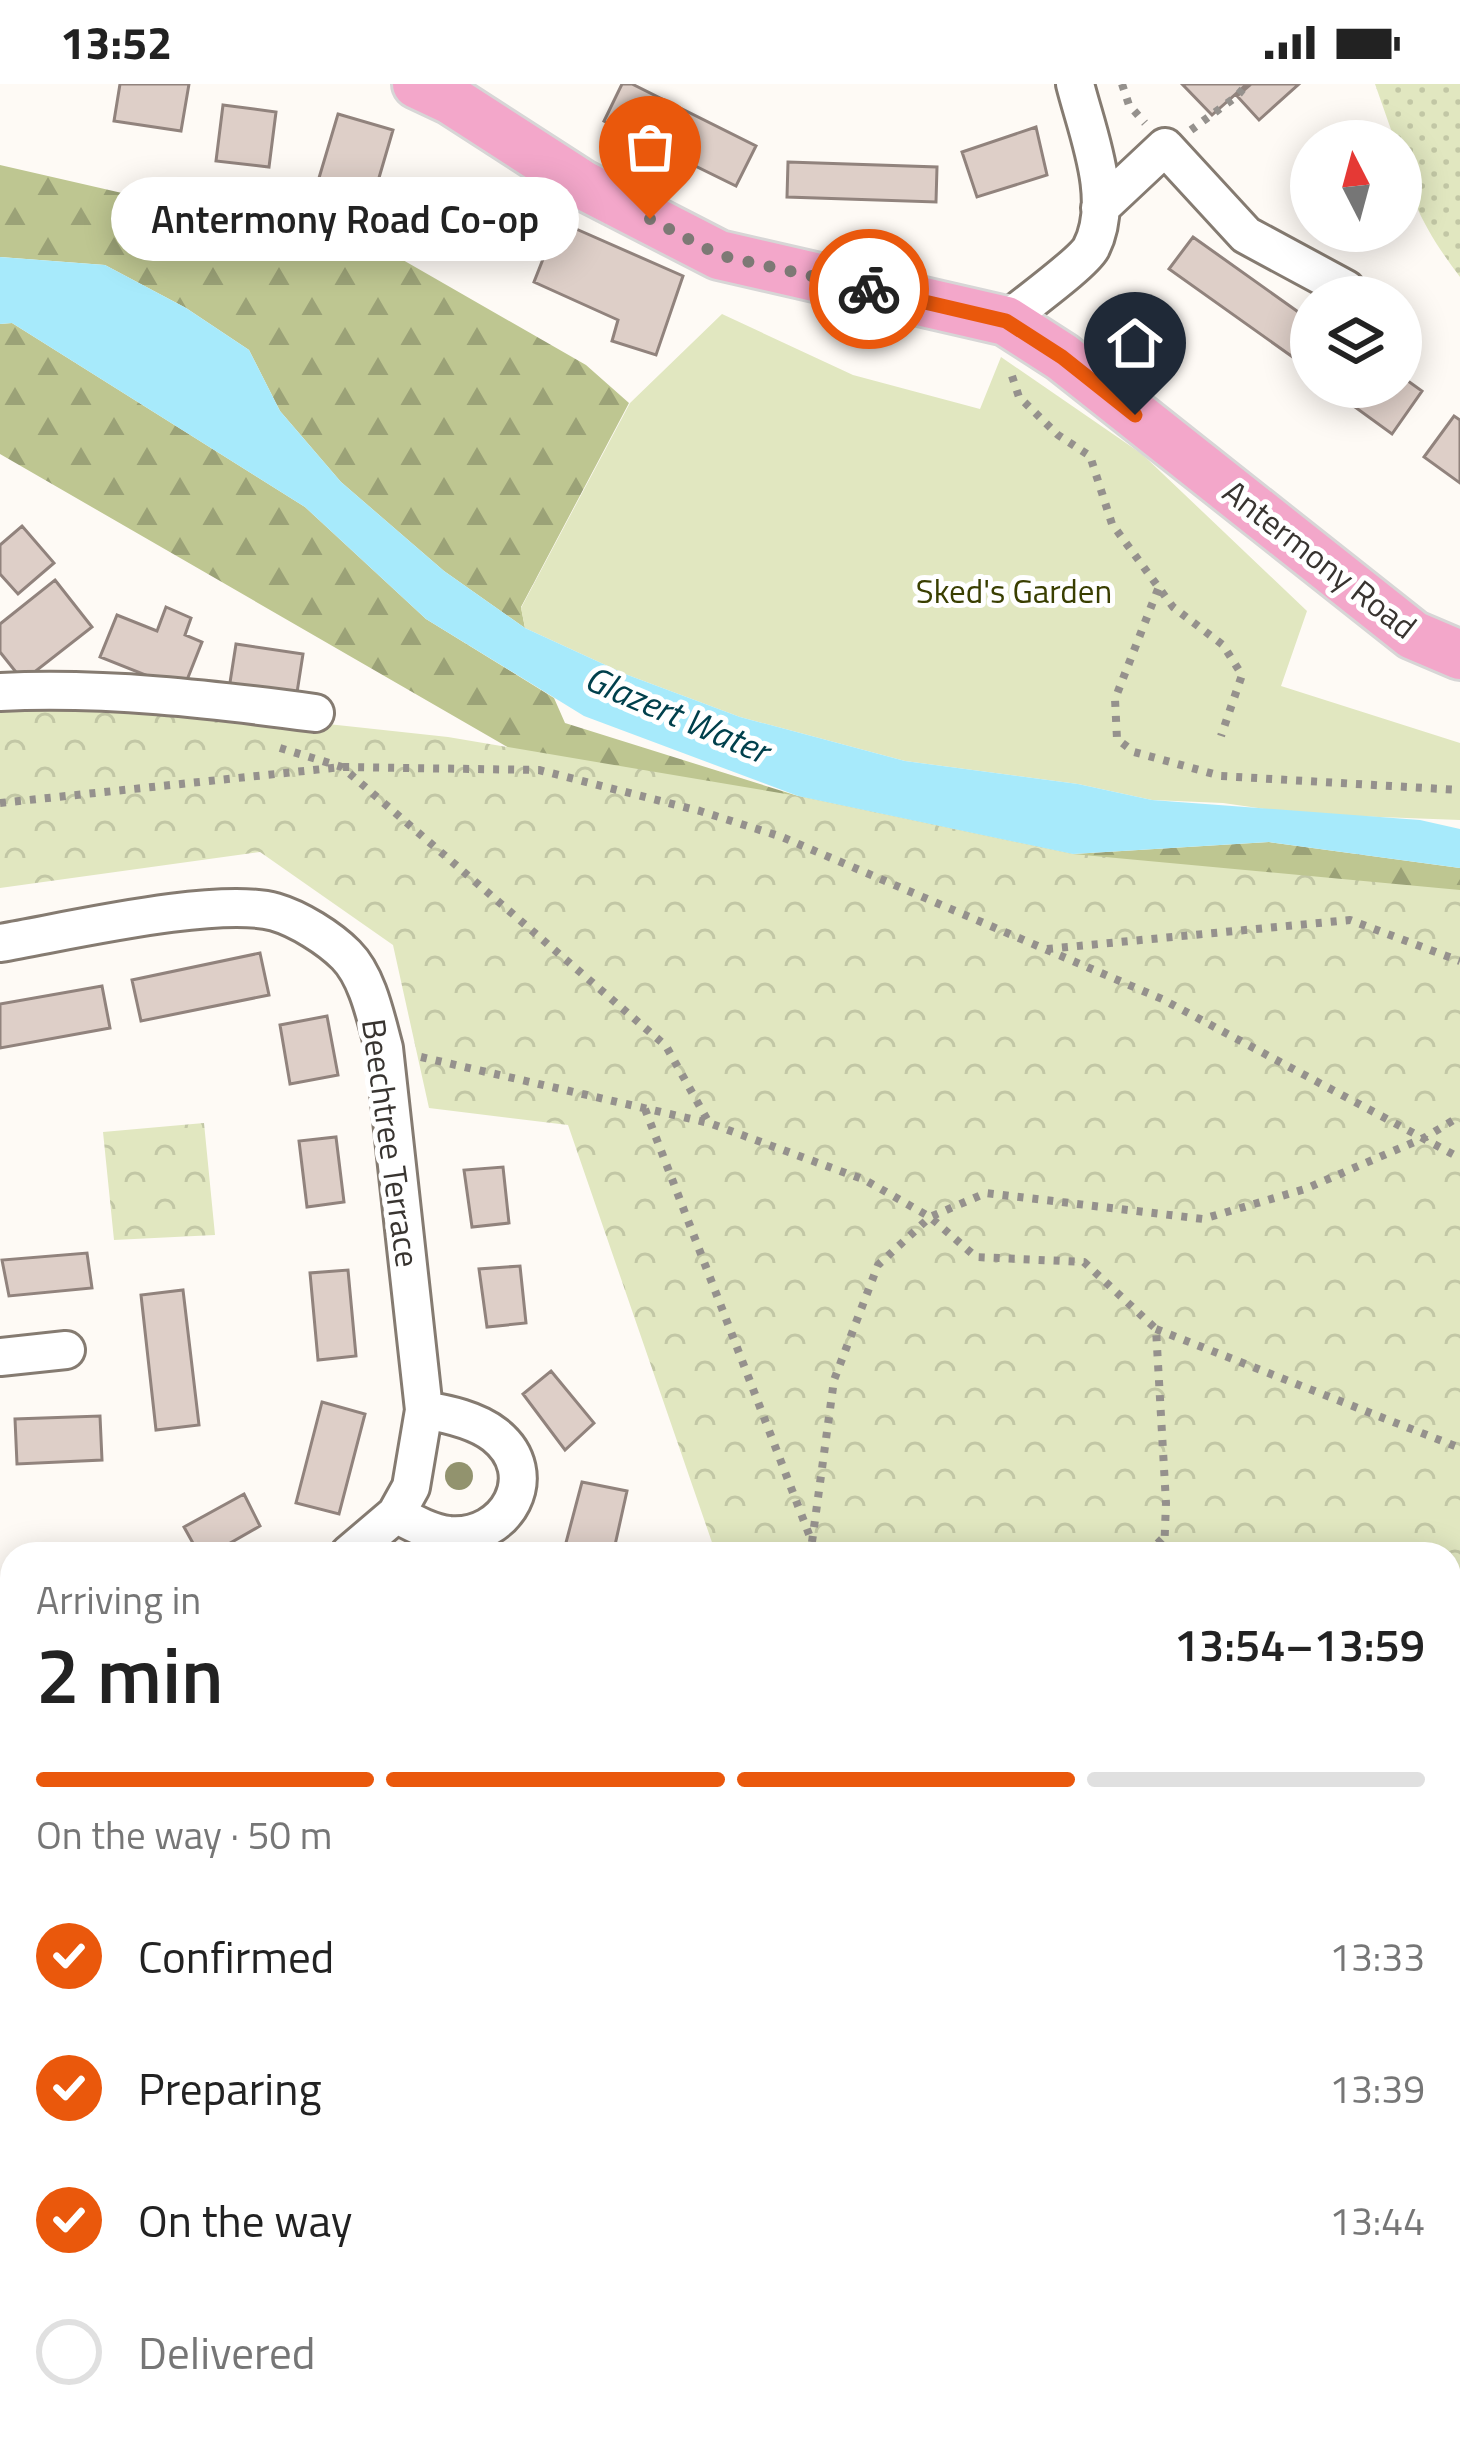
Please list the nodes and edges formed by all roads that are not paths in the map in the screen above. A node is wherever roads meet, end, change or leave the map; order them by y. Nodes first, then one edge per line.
1 (417, 84) edge
2 (1075, 84) edge
3 (1100, 208) junction
4 (1321, 276) edge
5 (1013, 325) junction
6 (1460, 655) edge
7 (0, 692) edge
8 (315, 713) dead end
9 (0, 943) edge
10 (66, 1350) dead end
11 (0, 1357) edge
12 (424, 1410) junction
13 (396, 1514) junction
14 (363, 1542) edge

1 - 5 main road, Antermony Road
2 - 3 street
3 - 4 street
3 - 5 street
5 - 6 main road, Antermony Road
7 - 8 street
9 - 12 street, Beechtree Terrace
10 - 11 street
12 - 13 street, Beechtree Terrace
12 - 13 street
13 - 14 street, Beechtree Terrace

